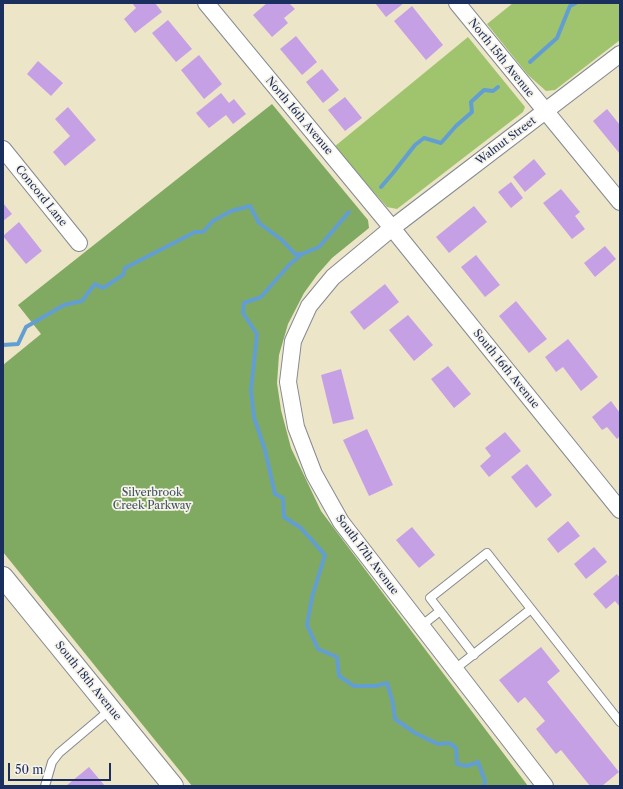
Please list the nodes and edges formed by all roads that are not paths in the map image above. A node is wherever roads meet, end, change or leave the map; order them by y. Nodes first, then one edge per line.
1 (206, 3) edge
2 (457, 3) edge
3 (620, 54) edge
4 (545, 112) junction
5 (3, 150) edge
6 (620, 202) edge
7 (392, 228) junction
8 (79, 243) dead end
9 (620, 510) edge
10 (3, 577) edge
11 (531, 609) junction
12 (440, 611) junction
13 (421, 626) junction
14 (474, 655) junction
15 (455, 669) junction
16 (111, 710) junction
17 (620, 722) edge
18 (44, 786) edge
19 (173, 786) edge
20 (545, 786) edge

1 - 7 street, North 16th Avenue
2 - 4 street, North 15th Avenue
3 - 4 street, Walnut Street
4 - 6 street, North 15th Avenue
4 - 7 street, Walnut Street
5 - 8 street, Concord Lane
7 - 9 street, South 16th Avenue
7 - 13 street, South 17th Avenue
10 - 16 street, South 18th Avenue
11 - 12 lane
11 - 14 lane
11 - 17 lane
12 - 13 lane
12 - 14 lane
13 - 15 street, South 17th Avenue
14 - 15 lane
15 - 20 street, South 17th Avenue
16 - 18 lane
16 - 19 street, South 18th Avenue

